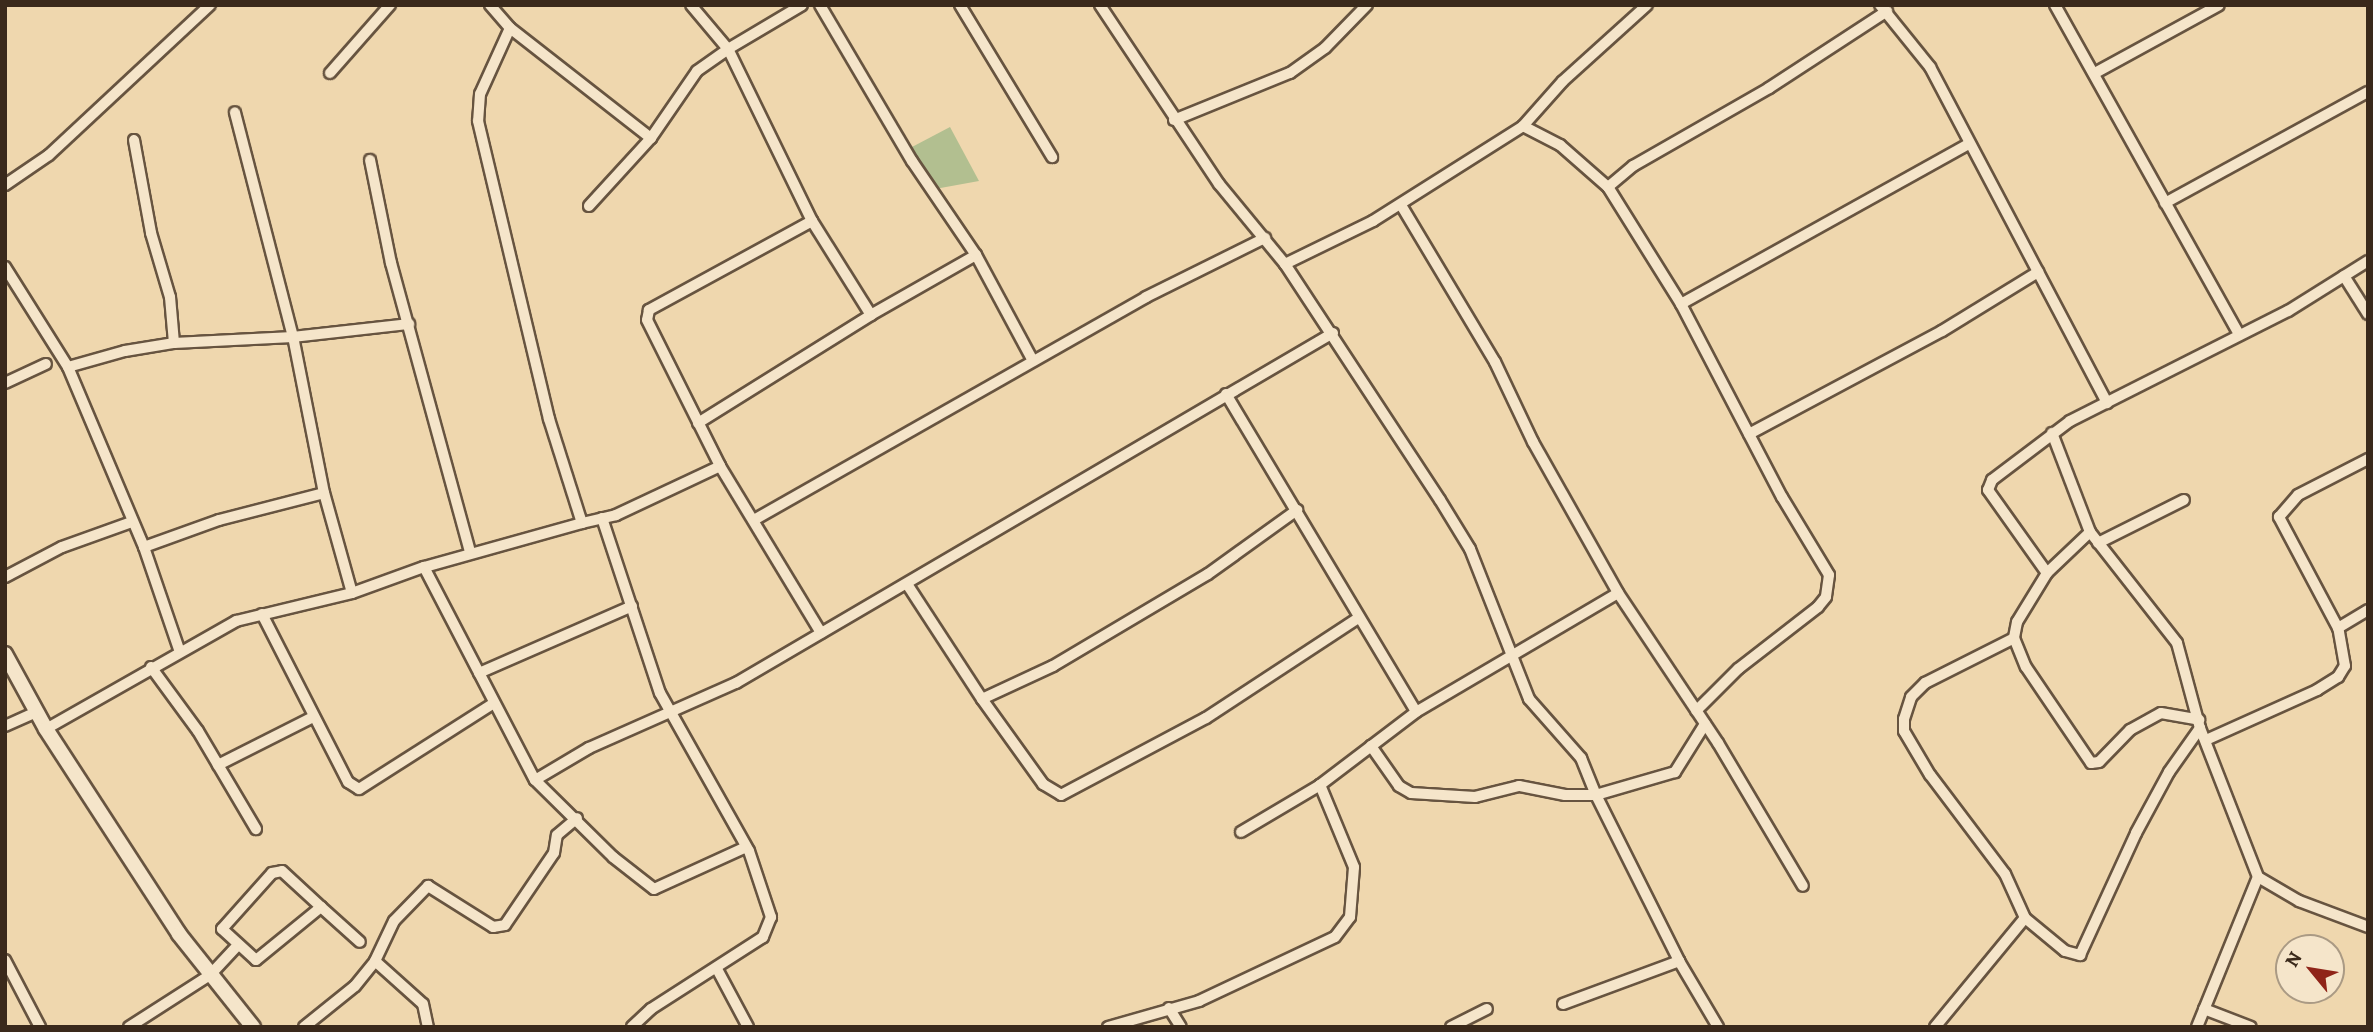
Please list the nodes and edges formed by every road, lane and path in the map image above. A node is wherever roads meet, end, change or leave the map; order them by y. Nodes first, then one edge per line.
1 (210, 5) edge
2 (390, 5) edge
3 (490, 5) edge
4 (691, 5) edge
5 (712, 5) edge
6 (802, 5) edge
7 (820, 5) edge
8 (960, 5) edge
9 (1100, 5) edge
10 (1367, 5) edge
11 (1647, 5) edge
12 (2056, 5) edge
13 (2216, 6) edge
14 (1883, 8) edge
15 (705, 16) junction
16 (510, 28) junction
17 (728, 49) junction
18 (2095, 73) junction
19 (330, 74) dead end
20 (2368, 92) edge
21 (235, 112) dead end
22 (1174, 120) junction
23 (1523, 125) junction
24 (651, 138) junction
25 (134, 141) dead end
26 (1967, 145) junction
27 (1052, 157) dead end
28 (370, 160) dead end
29 (5, 185) edge
30 (1608, 187) junction
31 (2165, 202) junction
32 (1401, 205) junction
33 (589, 206) dead end
34 (812, 221) junction
35 (1265, 238) junction
36 (976, 256) junction
37 (2368, 261) edge
38 (1285, 264) junction
39 (5, 267) edge
40 (2038, 272) junction
41 (2344, 275) junction
42 (1681, 304) junction
43 (2368, 314) edge
44 (871, 315) junction
45 (409, 324) junction
46 (1333, 333) junction
47 (2239, 334) junction
48 (293, 337) junction
49 (174, 343) junction
50 (1033, 361) junction
51 (46, 364) dead end
52 (68, 367) junction
53 (5, 383) edge
54 (1226, 394) junction
55 (2107, 403) junction
56 (698, 424) junction
57 (2052, 433) junction
58 (1749, 434) junction
59 (2368, 459) edge
60 (720, 466) junction
61 (324, 494) junction
62 (2184, 500) dead end
63 (1297, 510) junction
64 (602, 518) junction
65 (754, 520) junction
66 (132, 522) junction
67 (582, 523) junction
68 (2090, 532) junction
69 (2098, 544) junction
70 (144, 547) junction
71 (470, 552) junction
72 (424, 567) junction
73 (2047, 573) junction
74 (5, 577) edge
75 (907, 584) junction
76 (352, 593) junction
77 (1618, 593) junction
78 (632, 606) junction
79 (2368, 610) edge
80 (262, 614) junction
81 (1358, 618) junction
82 (2338, 628) junction
83 (821, 633) junction
84 (2014, 638) junction
85 (180, 652) junction
86 (5, 654) edge
87 (1510, 657) junction
88 (151, 667) junction
89 (479, 673) junction
90 (982, 699) junction
91 (494, 703) junction
92 (1696, 711) junction
93 (36, 712) junction
94 (671, 712) junction
95 (1416, 712) junction
96 (313, 717) junction
97 (1705, 724) junction
98 (2199, 724) junction
99 (5, 726) edge
100 (46, 729) junction
101 (2206, 740) junction
102 (1371, 746) junction
103 (218, 765) junction
104 (535, 780) junction
105 (1320, 785) junction
106 (1597, 794) junction
107 (577, 818) junction
108 (256, 829) dead end
109 (1241, 832) dead end
110 (746, 847) junction
111 (2258, 877) junction
112 (1803, 886) dead end
113 (321, 907) junction
114 (2025, 918) junction
115 (2368, 927) edge
116 (360, 942) dead end
117 (238, 945) junction
118 (375, 961) junction
119 (1679, 961) junction
120 (7, 968) edge
121 (717, 969) junction
122 (210, 975) junction
123 (1563, 1004) dead end
124 (1169, 1008) junction
125 (1487, 1009) dead end
126 (2204, 1009) junction
127 (40, 1027) edge
128 (129, 1027) edge
129 (253, 1027) edge
130 (304, 1027) edge
131 (428, 1027) edge
132 (632, 1027) edge
133 (748, 1027) edge
134 (1108, 1027) edge
135 (1181, 1027) edge
136 (1451, 1027) edge
137 (1718, 1027) edge
138 (1935, 1027) edge
139 (2197, 1027) edge
140 (2251, 1027) edge

1 - 29 street
2 - 19 street
3 - 16 street
4 - 15 street
5 - 15 street
6 - 17 street
7 - 36 street
8 - 27 street
9 - 22 street
10 - 22 street
11 - 23 street
12 - 18 street
13 - 18 street
14 - 26 street
14 - 30 street
15 - 17 street
16 - 24 street
16 - 67 street
17 - 24 street
17 - 34 street
18 - 31 street
20 - 31 street
21 - 48 street
22 - 35 street
23 - 30 street
23 - 32 street
24 - 33 street
25 - 49 street
26 - 40 street
26 - 42 street
28 - 45 street
30 - 42 street
31 - 47 street
32 - 38 street
32 - 77 street
34 - 44 street
34 - 56 street
35 - 38 street
35 - 50 street
36 - 44 street
36 - 50 street
37 - 41 street
38 - 46 street
39 - 52 street
40 - 55 street
40 - 58 street
41 - 43 street
41 - 47 street
42 - 58 street
44 - 56 street
45 - 48 street
45 - 71 street
46 - 54 street
46 - 87 street
47 - 55 street
48 - 49 street
48 - 61 street
49 - 52 street
50 - 65 street
51 - 53 street
52 - 66 street
54 - 63 street
54 - 75 street
55 - 57 street
56 - 60 street
57 - 68 street
57 - 73 street
58 - 92 street
59 - 82 street
60 - 64 street
60 - 65 street
61 - 70 street
61 - 76 street
62 - 69 street
63 - 81 street
63 - 90 street
64 - 67 street
64 - 78 street
65 - 83 street
66 - 70 street
66 - 74 street
67 - 71 street
68 - 69 street
68 - 73 street
69 - 98 street
70 - 85 street
71 - 72 street
72 - 76 street
72 - 89 street
73 - 84 street
75 - 83 street
75 - 90 street
76 - 80 street
77 - 87 street
77 - 92 street
78 - 89 street
78 - 94 street
79 - 82 street
80 - 85 street
80 - 96 street
81 - 90 street
81 - 95 street
82 - 101 street
83 - 94 street
84 - 98 street
84 - 114 street
85 - 88 street
86 - 93 main road
87 - 95 street
87 - 106 street
88 - 100 street
88 - 103 street
89 - 91 street
91 - 96 street
91 - 104 street
92 - 97 street
93 - 99 street
93 - 100 main road
94 - 104 street
94 - 110 street
95 - 102 street
96 - 103 street
97 - 106 street
97 - 112 street
98 - 101 street
98 - 114 street
100 - 122 main road
101 - 111 street
102 - 105 street
102 - 106 street
103 - 108 street
104 - 107 street
105 - 109 street
105 - 124 street
106 - 119 street
107 - 110 street
107 - 118 street
110 - 121 street
111 - 115 street
111 - 126 street
113 - 116 street
113 - 117 street
113 - 117 street
114 - 138 street
117 - 122 street
118 - 130 street
118 - 131 street
119 - 123 street
119 - 137 street
120 - 127 street
121 - 132 street
121 - 133 street
122 - 128 street
122 - 129 main road
124 - 134 street
124 - 135 street
125 - 136 street
126 - 139 street
126 - 140 street

